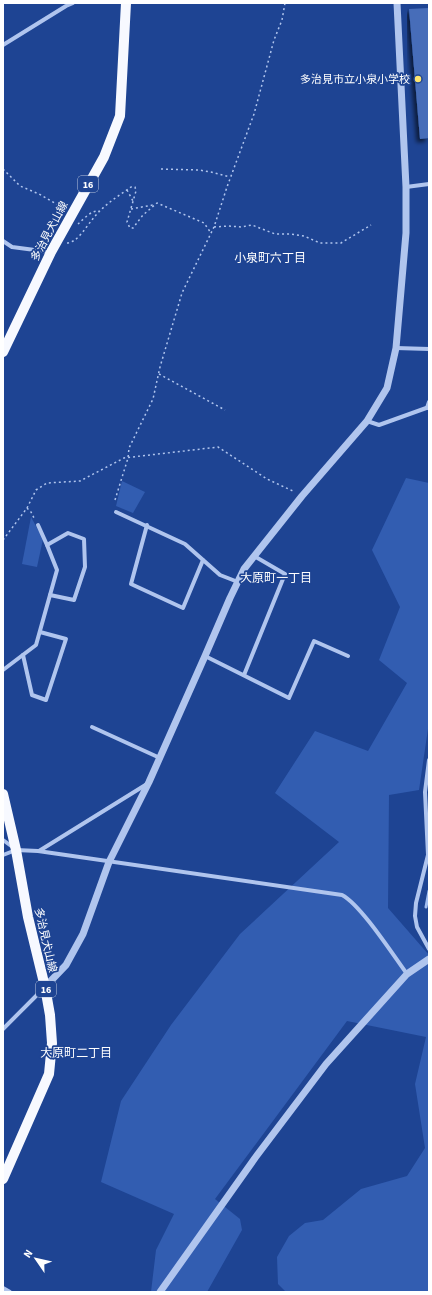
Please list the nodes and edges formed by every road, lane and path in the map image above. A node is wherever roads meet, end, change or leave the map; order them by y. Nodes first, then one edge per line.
1 (73, 3) edge
2 (126, 3) edge
3 (285, 3) edge
4 (397, 3) edge
5 (3, 45) edge
6 (161, 169) dead end
7 (3, 170) edge
8 (231, 177) junction
9 (429, 184) edge
10 (406, 187) junction
11 (128, 190) junction
12 (133, 201) junction
13 (155, 204) junction
14 (131, 209) junction
15 (100, 211) junction
16 (70, 217) junction
17 (371, 225) dead end
18 (214, 227) junction
19 (211, 233) junction
20 (3, 241) edge
21 (56, 241) junction
22 (51, 252) junction
23 (396, 348) junction
24 (429, 349) edge
25 (3, 352) edge
26 (158, 374) junction
27 (429, 402) edge
28 (428, 407) edge
29 (225, 410) dead end
30 (367, 421) junction
31 (128, 458) junction
32 (302, 496) junction
33 (115, 500) dead end
34 (27, 508) junction
35 (116, 512) dead end
36 (38, 525) joint
37 (147, 525) junction
38 (3, 540) edge
39 (47, 545) junction
40 (254, 556) junction
41 (203, 560) junction
42 (238, 582) junction
43 (50, 595) junction
44 (40, 632) junction
45 (23, 655) junction
46 (206, 656) junction
47 (348, 656) dead end
48 (3, 670) edge
49 (244, 675) junction
50 (92, 727) dead end
51 (160, 758) junction
52 (429, 760) edge
53 (149, 782) junction
54 (3, 794) edge
55 (3, 840) edge
56 (16, 850) junction
57 (38, 851) junction
58 (3, 855) edge
59 (109, 862) junction
60 (429, 949) edge
61 (429, 959) edge
62 (408, 974) junction
63 (45, 986) junction
64 (3, 1029) edge
65 (3, 1179) edge
66 (3, 1288) edge
67 (10, 1292) edge
68 (160, 1292) edge

1 - 5 street
2 - 16 main road, 多治見犬山線 / 16
3 - 8 path
4 - 10 street
6 - 8 path
7 - 16 path
8 - 18 path
9 - 10 street
10 - 23 street
11 - 12 path
11 - 12 path
11 - 15 path
12 - 14 path
13 - 14 path
13 - 14 path
13 - 19 path
15 - 16 path
15 - 21 path
16 - 21 main road, 多治見犬山線 / 16
17 - 18 path
18 - 19 path
19 - 26 path
20 - 22 street
21 - 22 main road, 多治見犬山線 / 16
22 - 25 main road, 多治見犬山線 / 16
23 - 24 street
23 - 30 street
26 - 29 path
26 - 31 path
27 - 28 street
28 - 30 street
30 - 32 street
31 - 32 path
31 - 33 path
31 - 34 path
32 - 40 street
34 - 36 path
34 - 38 path
35 - 37 street
36 - 39 street
37 - 41 street
37 - 41 street
39 - 43 street
39 - 43 street
40 - 42 street
40 - 49 street
41 - 42 street
42 - 46 street
43 - 44 street
44 - 45 street
44 - 45 street
45 - 48 street
46 - 49 street
46 - 51 street
47 - 49 street
50 - 51 street
51 - 53 street
52 - 60 street
53 - 57 street
53 - 59 street
54 - 56 main road, 多治見犬山線 / 16
55 - 56 street
56 - 57 street
56 - 58 street
56 - 63 main road, 多治見犬山線 / 16
57 - 59 street
59 - 62 street
59 - 63 street
61 - 62 street
62 - 68 street
63 - 64 street
63 - 65 main road, 多治見犬山線 / 16
66 - 67 street

